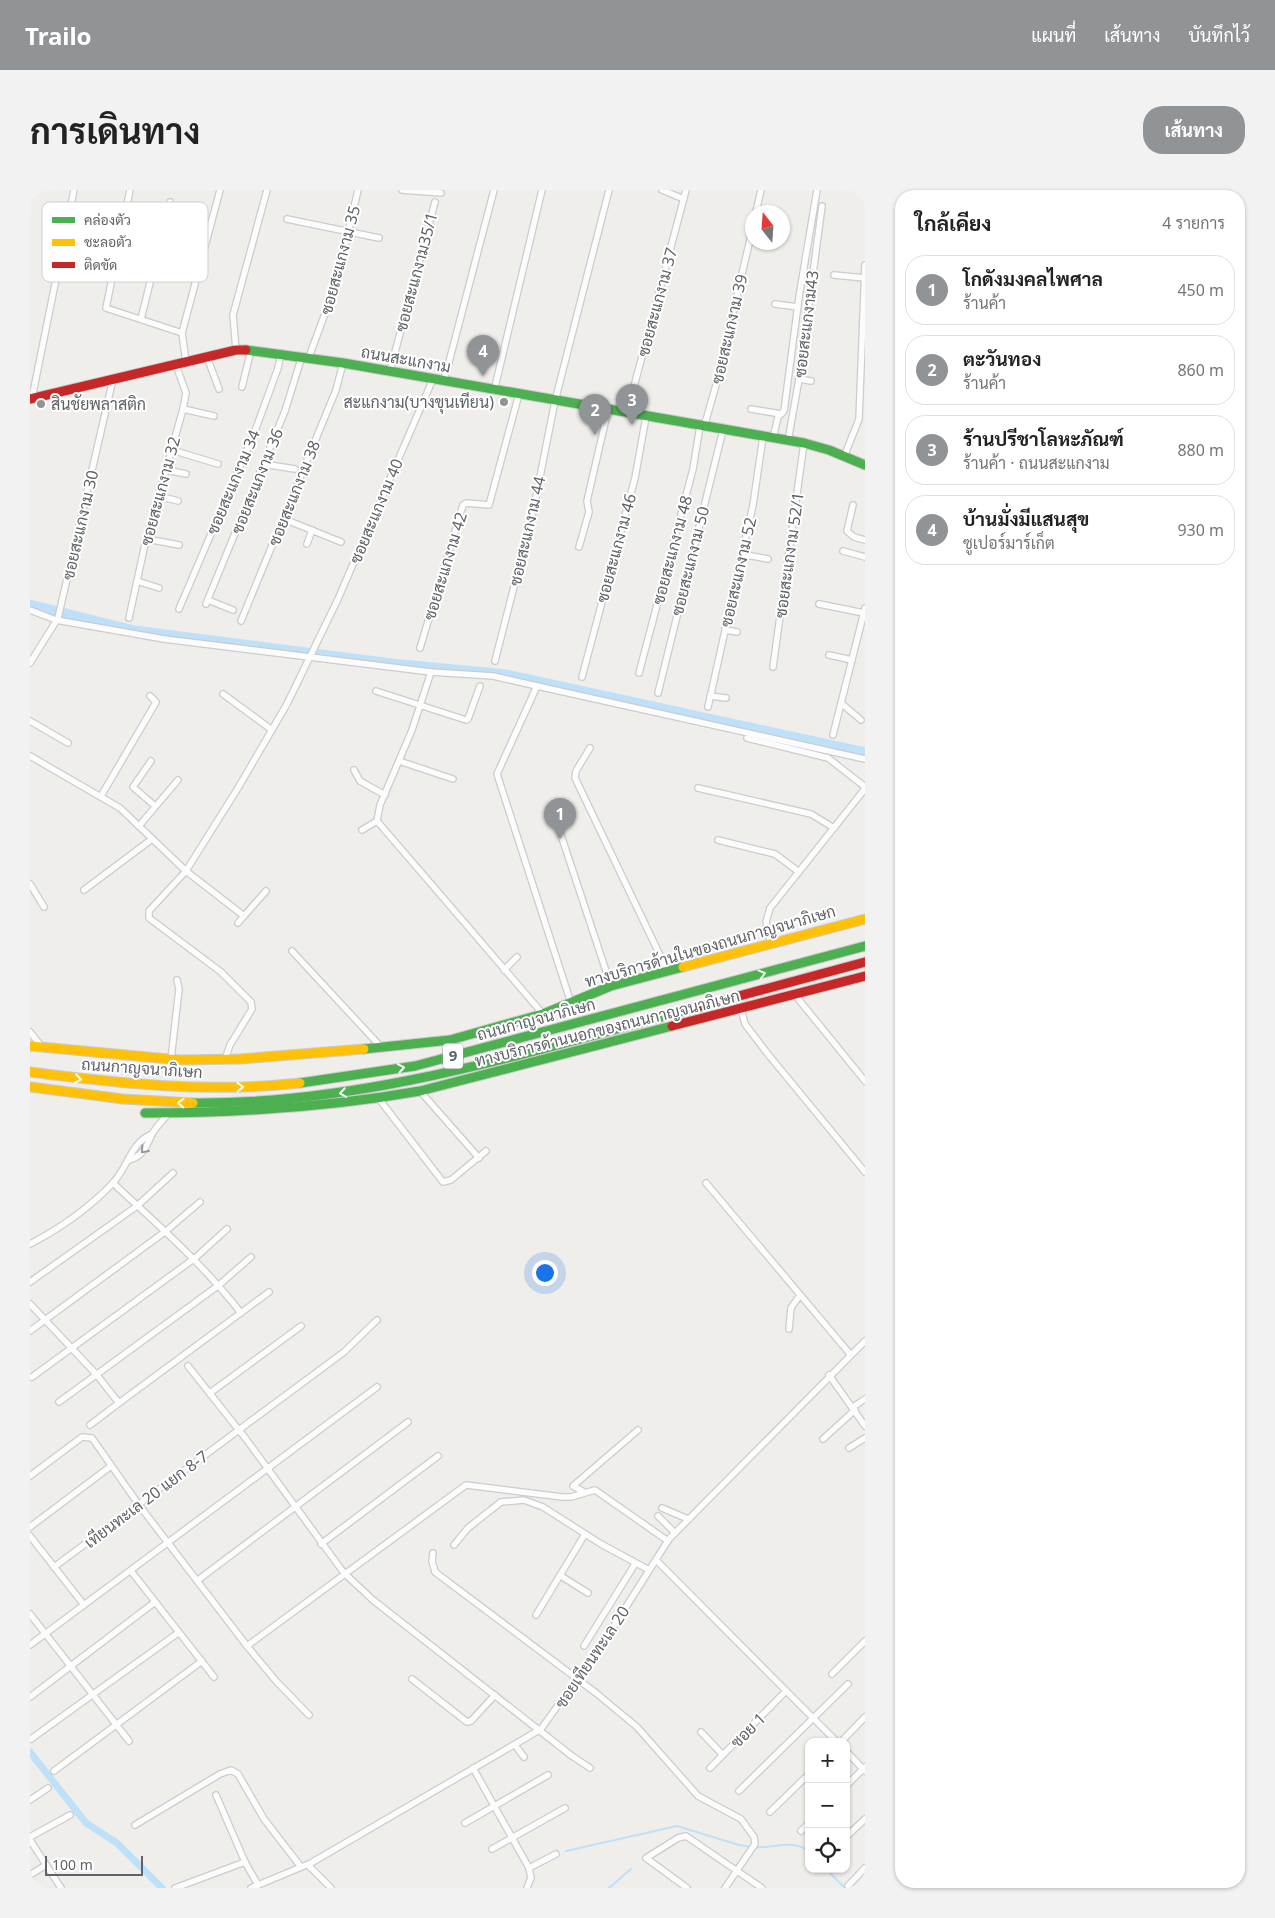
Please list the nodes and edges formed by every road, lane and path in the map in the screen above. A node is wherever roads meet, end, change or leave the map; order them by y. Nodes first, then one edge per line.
1 (220, 190) edge
2 (267, 190) edge
3 (358, 190) edge
4 (402, 190) edge
5 (494, 190) edge
6 (542, 190) edge
7 (609, 190) edge
8 (662, 190) edge
9 (686, 190) edge
10 (761, 190) edge
11 (817, 190) edge
12 (441, 193) dead end
13 (684, 199) junction
14 (435, 202) dead end
15 (758, 205) edge
16 (822, 206) dead end
17 (287, 218) dead end
18 (349, 232) junction
19 (208, 235) edge
20 (379, 238) dead end
21 (747, 250) edge
22 (865, 266) edge
23 (834, 276) dead end
24 (865, 278) edge
25 (55, 282) edge
26 (111, 282) edge
27 (150, 282) edge
28 (195, 282) edge
29 (775, 304) dead end
30 (798, 307) junction
31 (141, 320) junction
32 (865, 322) edge
33 (182, 332) junction
34 (236, 350) junction
35 (251, 350) junction
36 (281, 353) junction
37 (207, 356) junction
38 (306, 356) junction
39 (186, 362) junction
40 (343, 363) junction
41 (176, 365) junction
42 (390, 372) junction
43 (113, 379) junction
44 (433, 379) junction
45 (799, 379) junction
46 (444, 380) junction
47 (812, 381) dead end
48 (242, 387) dead end
49 (219, 389) dead end
50 (494, 390) junction
51 (519, 394) junction
52 (31, 398) edge
53 (555, 401) junction
54 (183, 408) junction
55 (751, 409) dead end
56 (608, 410) junction
57 (627, 413) junction
58 (781, 414) junction
59 (214, 416) dead end
60 (646, 417) junction
61 (702, 426) junction
62 (723, 430) junction
63 (763, 436) junction
64 (773, 438) junction
65 (788, 441) junction
66 (804, 443) junction
67 (172, 450) junction
68 (844, 457) junction
69 (218, 464) dead end
70 (264, 464) junction
71 (865, 466) edge
72 (166, 470) junction
73 (295, 470) dead end
74 (186, 474) dead end
75 (159, 496) junction
76 (178, 501) dead end
77 (854, 505) dead end
78 (284, 519) junction
79 (312, 530) junction
80 (147, 539) junction
81 (865, 540) edge
82 (341, 542) dead end
83 (179, 544) dead end
84 (307, 544) dead end
85 (579, 547) dead end
86 (843, 552) dead end
87 (741, 554) junction
88 (865, 557) edge
89 (768, 559) dead end
90 (137, 581) junction
91 (159, 588) dead end
92 (819, 604) dead end
93 (179, 609) dead end
94 (30, 610) edge
95 (233, 610) dead end
96 (864, 611) edge
97 (129, 618) dead end
98 (57, 619) junction
99 (241, 621) dead end
100 (725, 630) junction
101 (737, 632) dead end
102 (858, 639) junction
103 (865, 641) edge
104 (420, 648) dead end
105 (830, 655) dead end
106 (308, 658) junction
107 (852, 660) junction
108 (495, 661) dead end
109 (30, 663) edge
110 (773, 667) dead end
111 (431, 672) junction
112 (639, 673) dead end
113 (582, 677) dead end
114 (480, 686) dead end
115 (537, 686) junction
116 (376, 692) dead end
117 (658, 693) dead end
118 (223, 694) dead end
119 (150, 696) dead end
120 (710, 696) junction
121 (726, 698) dead end
122 (842, 702) junction
123 (421, 706) junction
124 (708, 707) dead end
125 (861, 720) dead end
126 (30, 721) edge
127 (272, 730) junction
128 (833, 735) dead end
129 (747, 738) dead end
130 (68, 744) dead end
131 (590, 748) dead end
132 (30, 756) edge
133 (865, 759) edge
134 (151, 761) dead end
135 (399, 761) junction
136 (354, 770) dead end
137 (453, 779) dead end
138 (178, 780) dead end
139 (698, 788) dead end
140 (385, 795) junction
141 (102, 796) junction
142 (155, 806) junction
143 (556, 820) dead end
144 (377, 821) junction
145 (138, 826) junction
146 (834, 828) junction
147 (362, 830) dead end
148 (152, 839) junction
149 (718, 840) dead end
150 (186, 871) junction
151 (799, 872) junction
152 (30, 884) edge
153 (84, 890) dead end
154 (266, 891) dead end
155 (44, 907) dead end
156 (244, 916) junction
157 (865, 919) edge
158 (238, 923) dead end
159 (771, 944) junction
160 (865, 946) edge
161 (292, 950) dead end
162 (517, 957) dead end
163 (865, 962) edge
164 (504, 970) junction
165 (668, 972) junction
166 (865, 976) edge
167 (177, 980) dead end
168 (611, 986) junction
169 (795, 995) junction
170 (571, 1003) junction
171 (741, 1009) junction
172 (543, 1014) junction
173 (30, 1032) edge
174 (30, 1046) edge
175 (42, 1048) junction
176 (382, 1048) junction
177 (171, 1059) junction
178 (225, 1059) junction
179 (30, 1072) edge
180 (865, 1081) edge
181 (30, 1087) edge
182 (420, 1091) junction
183 (379, 1099) junction
184 (145, 1114) dead end
185 (168, 1114) junction
186 (486, 1150) dead end
187 (479, 1158) junction
188 (865, 1172) edge
189 (173, 1174) dead end
190 (113, 1183) junction
191 (706, 1183) dead end
192 (200, 1202) dead end
193 (138, 1206) junction
194 (227, 1230) dead end
195 (166, 1231) junction
196 (30, 1244) edge
197 (251, 1257) dead end
198 (195, 1258) junction
199 (30, 1282) edge
200 (219, 1285) junction
201 (269, 1292) dead end
202 (800, 1295) junction
203 (30, 1304) edge
204 (241, 1313) junction
205 (46, 1320) junction
206 (377, 1320) dead end
207 (301, 1326) dead end
208 (790, 1329) dead end
209 (30, 1332) edge
210 (865, 1341) edge
211 (72, 1348) junction
212 (850, 1354) junction
213 (188, 1366) dead end
214 (96, 1374) junction
215 (829, 1375) junction
216 (32, 1378) dead end
217 (377, 1387) dead end
218 (210, 1393) junction
219 (865, 1400) edge
220 (60, 1402) dead end
221 (119, 1404) junction
222 (854, 1408) junction
223 (408, 1422) dead end
224 (90, 1425) dead end
225 (865, 1426) edge
226 (238, 1429) junction
227 (638, 1430) dead end
228 (865, 1438) edge
229 (823, 1439) dead end
230 (849, 1448) dead end
231 (438, 1456) dead end
232 (111, 1466) junction
233 (268, 1469) junction
234 (30, 1476) edge
235 (584, 1492) junction
236 (139, 1504) junction
237 (296, 1507) junction
238 (662, 1508) dead end
239 (658, 1516) dead end
240 (688, 1519) junction
241 (30, 1527) edge
242 (675, 1532) junction
243 (585, 1534) junction
244 (30, 1536) edge
245 (668, 1541) junction
246 (170, 1543) junction
247 (321, 1544) junction
248 (454, 1545) dead end
249 (433, 1553) dead end
250 (656, 1560) junction
251 (635, 1564) junction
252 (54, 1567) junction
253 (649, 1570) junction
254 (131, 1571) junction
255 (344, 1573) junction
256 (560, 1576) junction
257 (198, 1580) junction
258 (588, 1593) dead end
259 (155, 1602) junction
260 (84, 1606) junction
261 (30, 1614) edge
262 (536, 1615) dead end
263 (178, 1633) junction
264 (45, 1634) junction
265 (865, 1641) edge
266 (30, 1644) edge
267 (247, 1646) junction
268 (584, 1646) dead end
269 (202, 1661) junction
270 (71, 1667) junction
271 (832, 1674) dead end
272 (214, 1677) dead end
273 (412, 1679) dead end
274 (578, 1679) junction
275 (848, 1684) dead end
276 (786, 1691) junction
277 (495, 1694) junction
278 (93, 1695) junction
279 (30, 1697) edge
280 (309, 1715) dead end
281 (813, 1718) junction
282 (865, 1718) edge
283 (116, 1724) junction
284 (541, 1729) junction
285 (701, 1732) dead end
286 (835, 1738) edge
287 (843, 1738) edge
288 (31, 1739) edge
289 (129, 1741) dead end
290 (515, 1745) junction
291 (723, 1755) junction
292 (850, 1755) edge
293 (524, 1758) dead end
294 (473, 1768) junction
295 (590, 1768) dead end
296 (710, 1768) dead end
297 (864, 1769) edge
298 (54, 1771) dead end
299 (548, 1775) dead end
300 (805, 1778) edge
301 (849, 1783) edge
302 (48, 1788) dead end
303 (739, 1791) dead end
304 (216, 1795) dead end
305 (30, 1800) edge
306 (494, 1806) junction
307 (566, 1808) dead end
308 (770, 1812) dead end
309 (70, 1815) dead end
310 (865, 1819) edge
311 (465, 1823) dead end
312 (135, 1825) dead end
313 (805, 1827) edge
314 (801, 1831) dead end
315 (850, 1833) edge
316 (512, 1838) junction
317 (30, 1839) edge
318 (492, 1849) dead end
319 (556, 1854) dead end
320 (245, 1862) junction
321 (308, 1865) junction
322 (46, 1866) junction
323 (301, 1867) junction
324 (529, 1868) junction
325 (865, 1868) edge
326 (739, 1871) junction
327 (30, 1875) edge
328 (258, 1885) junction
329 (848, 1886) dead end
330 (61, 1888) edge
331 (175, 1888) edge
332 (251, 1888) edge
333 (331, 1888) edge
334 (527, 1888) edge
335 (687, 1888) edge
336 (725, 1888) edge
337 (762, 1888) edge

1 - 19 street
2 - 34 street
3 - 18 street, ซอยสะแกงาม 35
4 - 12 street
5 - 46 street
6 - 50 street
7 - 53 street, ซอยสะแกงาม 44
8 - 13 street
9 - 13 street, ซอยสะแกงาม 37
10 - 15 street
11 - 30 street
13 - 57 street, ซอยสะแกงาม 37
14 - 42 street, ซอยสะแกงาม35/1
16 - 45 street, ซอยสะแกงาม43
17 - 18 street
18 - 20 street
18 - 38 street, ซอยสะแกงาม 35
21 - 61 street, ซอยสะแกงาม 39
22 - 24 street
23 - 24 street
24 - 32 street
25 - 52 street
26 - 31 street
27 - 31 street
28 - 33 street
29 - 30 street
30 - 58 street
31 - 33 street
32 - 68 street
33 - 39 street
34 - 35 main road, ถนนสะแกงาม
34 - 37 main road, ถนนสะแกงาม
35 - 36 main road, ถนนสะแกงาม
35 - 48 street
36 - 38 main road, ถนนสะแกงาม
36 - 93 street, ซอยสะแกงาม 34
37 - 39 main road, ถนนสะแกงาม
37 - 49 street
38 - 40 main road, ถนนสะแกงาม
38 - 70 street, ซอยสะแกงาม 36
39 - 41 main road, ถนนสะแกงาม
40 - 42 main road, ถนนสะแกงาม
40 - 78 street, ซอยสะแกงาม 38
41 - 43 main road, ถนนสะแกงาม
41 - 54 street, ซอยสะแกงาม 32
42 - 44 main road, ถนนสะแกงาม
43 - 52 main road, ถนนสะแกงาม
43 - 98 street, ซอยสะแกงาม 30
44 - 46 main road, ถนนสะแกงาม
44 - 106 street, ซอยสะแกงาม 40
45 - 47 street
45 - 65 street, ซอยสะแกงาม43
46 - 50 main road, ถนนสะแกงาม
50 - 51 main road, ถนนสะแกงาม
51 - 53 main road, ถนนสะแกงาม
51 - 104 street, ซอยสะแกงาม 42
53 - 56 main road, ถนนสะแกงาม
53 - 108 street, ซอยสะแกงาม 44
54 - 59 street
54 - 67 street, ซอยสะแกงาม 32
55 - 58 street
56 - 57 main road, ถนนสะแกงาม
56 - 85 street
57 - 60 main road, ถนนสะแกงาม
58 - 64 street
60 - 61 main road, ถนนสะแกงาม
60 - 113 street, ซอยสะแกงาม 46
61 - 62 main road, ถนนสะแกงาม
61 - 112 street, ซอยสะแกงาม 48
62 - 63 main road, ถนนสะแกงาม
62 - 117 street, ซอยสะแกงาม 50
63 - 64 main road, ถนนสะแกงาม
63 - 87 street, ซอยสะแกงาม 52
64 - 65 main road, ถนนสะแกงาม
65 - 66 main road, ถนนสะแกงาม
66 - 68 main road, ถนนสะแกงาม
66 - 110 street, ซอยสะแกงาม 52/1
67 - 69 street
67 - 72 street, ซอยสะแกงาม 32
68 - 71 main road, ถนนสะแกงาม
70 - 73 street
70 - 95 street, ซอยสะแกงาม 36
72 - 74 street
72 - 75 street, ซอยสะแกงาม 32
75 - 76 street
75 - 80 street, ซอยสะแกงาม 32
77 - 81 street
78 - 79 street
78 - 99 street, ซอยสะแกงาม 38
79 - 82 street
79 - 84 street
80 - 83 street
80 - 90 street, ซอยสะแกงาม 32
86 - 88 street
87 - 89 street
87 - 100 street, ซอยสะแกงาม 52
90 - 91 street
90 - 97 street, ซอยสะแกงาม 32
92 - 96 street
94 - 98 street
96 - 102 street
98 - 106 street
98 - 109 street, ซอยสะแกงาม 30
100 - 101 street
100 - 120 street, ซอยสะแกงาม 52
102 - 103 street
102 - 107 street
105 - 107 street
106 - 111 street
106 - 127 street, ซอยสะแกงาม 40
107 - 122 street
111 - 115 street
111 - 123 street
114 - 123 street
115 - 133 street
115 - 170 street
116 - 123 street
118 - 127 street
119 - 141 street
120 - 121 street
120 - 124 street, ซอยสะแกงาม 52
122 - 125 street
122 - 128 street
123 - 135 street
126 - 130 street
127 - 150 street, ซอยสะแกงาม 40
129 - 146 street
131 - 165 street
132 - 141 street
134 - 142 street
135 - 137 street
135 - 140 street
136 - 140 street
138 - 142 street
139 - 146 street
140 - 144 street
141 - 145 street
142 - 145 street
143 - 168 street
144 - 147 street
144 - 164 street
145 - 148 street
146 - 151 street
148 - 150 street
148 - 153 street
149 - 151 street
150 - 156 street
150 - 178 street, ซอยสะแกงาม 40
151 - 159 street
152 - 155 street
154 - 156 street
156 - 158 street
157 - 159 main road, ทางบริการด้านในของถนนกาญจนาภิเษก
159 - 165 main road, ทางบริการด้านในของถนนกาญจนาภิเษก
179 -> 160 main road, ถนนกาญจนาภิเษก / 9
161 - 176 street
162 - 164 street
163 -> 181 main road, ถนนกาญจนาภิเษก / 9
164 - 172 street
165 - 168 main road, ทางบริการด้านในของถนนกาญจนาภิเษก
166 - 169 main road, ทางบริการด้านนอกของถนนกาญจนาภิเษก
167 - 177 street
168 - 170 main road, ทางบริการด้านในของถนนกาญจนาภิเษก
169 - 171 main road, ทางบริการด้านนอกของถนนกาญจนาภิเษก
169 - 180 street
170 - 172 main road, ทางบริการด้านในของถนนกาญจนาภิเษก
171 - 182 main road, ทางบริการด้านนอกของถนนกาญจนาภิเษก
171 - 188 street
172 - 176 main road, ทางบริการด้านในของถนนกาญจนาภิเษก
173 - 175 street
174 - 175 main road, ทางบริการด้านในของถนนกาญจนาภิเษก
175 - 177 main road, ทางบริการด้านในของถนนกาญจนาภิเษก
176 - 178 main road, ทางบริการด้านในของถนนกาญจนาภิเษก
177 - 178 main road, ทางบริการด้านในของถนนกาญจนาภิเษก
182 - 183 main road, ทางบริการด้านนอกของถนนกาญจนาภิเษก
182 - 187 street
183 - 185 main road, ทางบริการด้านนอกของถนนกาญจนาภิเษก
183 - 187 street
184 - 185 main road, ทางบริการด้านนอกของถนนกาญจนาภิเษก
185 - 190 street
186 - 187 street
189 - 193 street
190 - 193 street
190 - 196 street
191 - 202 street
192 - 195 street
193 - 195 street
193 - 199 street
194 - 198 street
195 - 198 street
195 - 205 street
197 - 200 street
198 - 200 street
198 - 211 street
200 - 204 street
200 - 214 street
201 - 204 street
202 - 208 street
202 - 212 street
203 - 205 street
204 - 221 street
205 - 209 street
205 - 211 street
206 - 226 street, เทียนทะเล 20 แยก 8-7
207 - 218 street
210 - 212 street, ซอยเทียนทะเล 20
211 - 214 street
211 - 216 street
212 - 215 street, ซอยเทียนทะเล 20
213 - 218 street
214 - 220 street
214 - 221 street
215 - 222 street
215 - 240 street, ซอยเทียนทะเล 20
217 - 233 street
218 - 226 street
219 - 222 street
221 - 224 street
222 - 225 street
222 - 229 street
223 - 237 street
226 - 233 street
226 - 236 street, เทียนทะเล 20 แยก 8-7
227 - 235 street
228 - 230 street
231 - 247 street
232 - 234 street
232 - 236 street
232 - 241 street
233 - 237 street
233 - 246 street
235 - 245 street
235 - 255 street
236 - 246 street
236 - 252 street, เทียนทะเล 20 แยก 8-7
237 - 247 street
237 - 257 street
238 - 240 street
239 - 242 street
240 - 242 street, ซอยเทียนทะเล 20
242 - 245 street, ซอยเทียนทะเล 20
243 - 248 street
243 - 251 street
243 - 256 street
244 - 252 street
245 - 250 street, ซอยเทียนทะเล 20
246 - 254 street
246 - 257 street
247 - 255 street
249 - 274 street
250 - 253 street, ซอยเทียนทะเล 20
250 - 276 street
251 - 253 street
251 - 268 street
252 - 260 street
253 - 274 street, ซอยเทียนทะเล 20
254 - 259 street
254 - 260 street
255 - 267 street
255 - 277 street
256 - 258 street
256 - 262 street
257 - 267 street
259 - 263 street
259 - 270 street
260 - 264 street
261 - 264 street
263 - 269 street
263 - 278 street
264 - 266 street
264 - 270 street
265 - 271 street
267 - 280 street
269 - 272 street
269 - 283 street
270 - 278 street
270 - 279 street
273 - 277 street
274 - 284 street, ซอยเทียนทะเล 20
274 - 326 street
275 - 281 street
276 - 281 street
276 - 291 street, ซอย 1
277 - 284 street
278 - 283 street
278 - 288 street
281 - 286 street
281 - 303 street
282 - 287 street
283 - 289 street
283 - 298 street
284 - 290 street, ซอยเทียนทะเล 20
284 - 295 street
285 - 291 street
290 - 293 street
290 - 294 street, ซอยเทียนทะเล 20
291 - 296 street, ซอย 1
292 - 297 street
294 - 306 street
294 - 321 street, ซอยเทียนทะเล 20
297 - 301 street
299 - 306 street
300 - 308 street
302 - 305 street
304 - 320 street
306 - 311 street
306 - 316 street
307 - 316 street
309 - 317 street
310 - 315 street
312 - 323 street
313 - 314 street
316 - 318 street
316 - 324 street
317 - 322 street
319 - 324 street
320 - 328 street
320 - 331 street
321 - 323 street, ซอยเทียนทะเล 20
321 - 333 street
322 - 327 street
322 - 330 street
323 - 328 street, ซอยเทียนทะเล 20
324 - 334 street
325 - 329 street
326 - 335 street
326 - 336 street
326 - 337 street
328 - 332 street, ซอยเทียนทะเล 20

